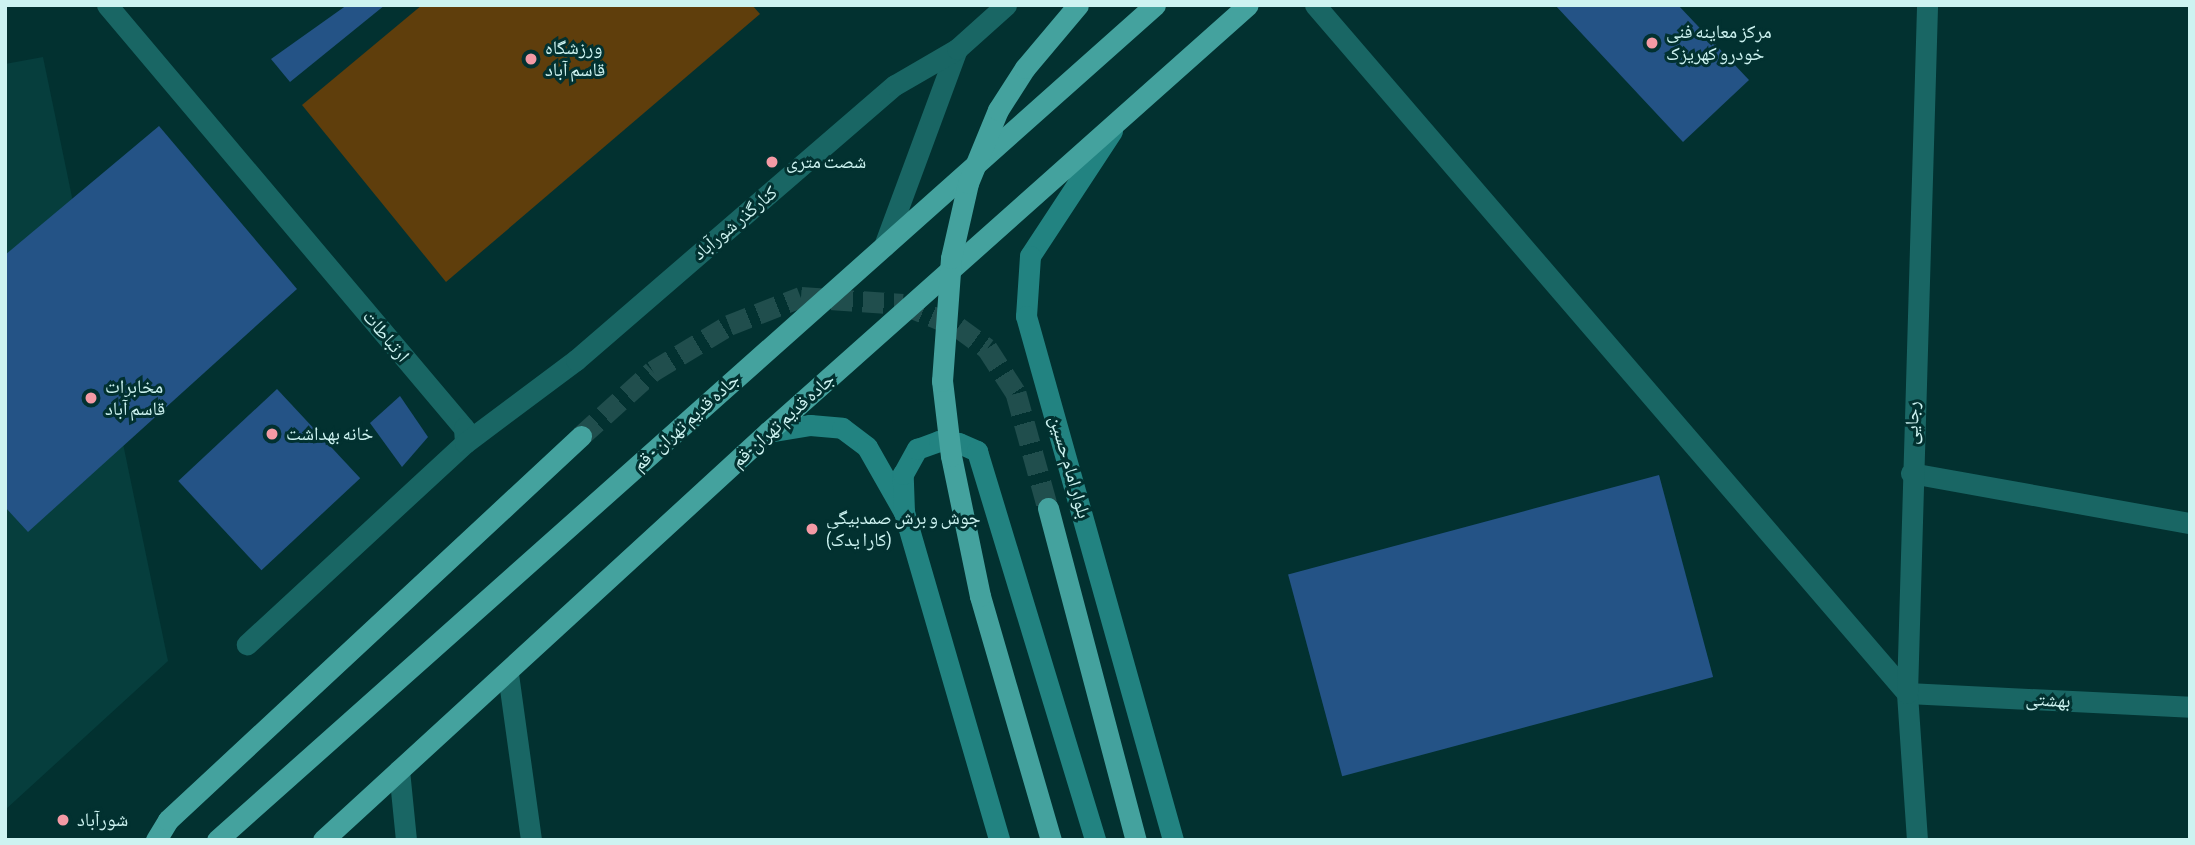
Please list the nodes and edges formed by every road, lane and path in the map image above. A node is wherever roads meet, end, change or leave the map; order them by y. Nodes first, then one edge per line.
1 (107, 5) edge
2 (1006, 5) edge
3 (1078, 5) edge
4 (1155, 5) edge
5 (1248, 5) edge
6 (1315, 5) edge
7 (1927, 5) edge
8 (957, 48) junction
9 (1122, 115) junction
10 (884, 246) junction
11 (768, 432) junction
12 (581, 436) tunnel mouth
13 (465, 443) junction
14 (1910, 473) junction
15 (1048, 508) tunnel mouth
16 (904, 512) junction
17 (2190, 523) edge
18 (247, 644) dead end
19 (508, 674) junction
20 (1906, 693) junction
21 (2190, 707) edge
22 (399, 770) junction
23 (156, 840) edge
24 (217, 840) edge
25 (323, 840) edge
26 (406, 840) edge
27 (531, 840) edge
28 (999, 840) edge
29 (1051, 840) edge
30 (1095, 840) edge
31 (1136, 840) edge
32 (1173, 840) edge
33 (1917, 840) edge

1 - 13 street, ارتباطات
2 - 8 street, کنارگذر شورآباد
3 - 29 highway, bridge
4 - 10 highway, جاده قدیم تهران - قم
5 - 9 highway, جاده قدیم تهران-قم
6 - 20 street
7 - 14 street, رجایی
8 - 10 street
8 - 13 street, کنارگذر شورآباد
9 - 11 highway, جاده قدیم تهران-قم
9 - 32 main road, بلوار امام حسین
10 - 24 highway, جاده قدیم تهران - قم
11 - 16 main road
11 - 19 highway, جاده قدیم تهران-قم
12 - 23 highway
13 - 18 street
14 - 17 street
14 - 20 street, رجایی
15 - 31 highway
16 - 28 main road
16 - 30 main road
19 - 22 highway, جاده قدیم تهران-قم
19 - 27 street
20 - 21 street, بهشتی
20 - 33 street, رجایی
22 - 25 highway, جاده قدیم تهران-قم
22 - 26 street

